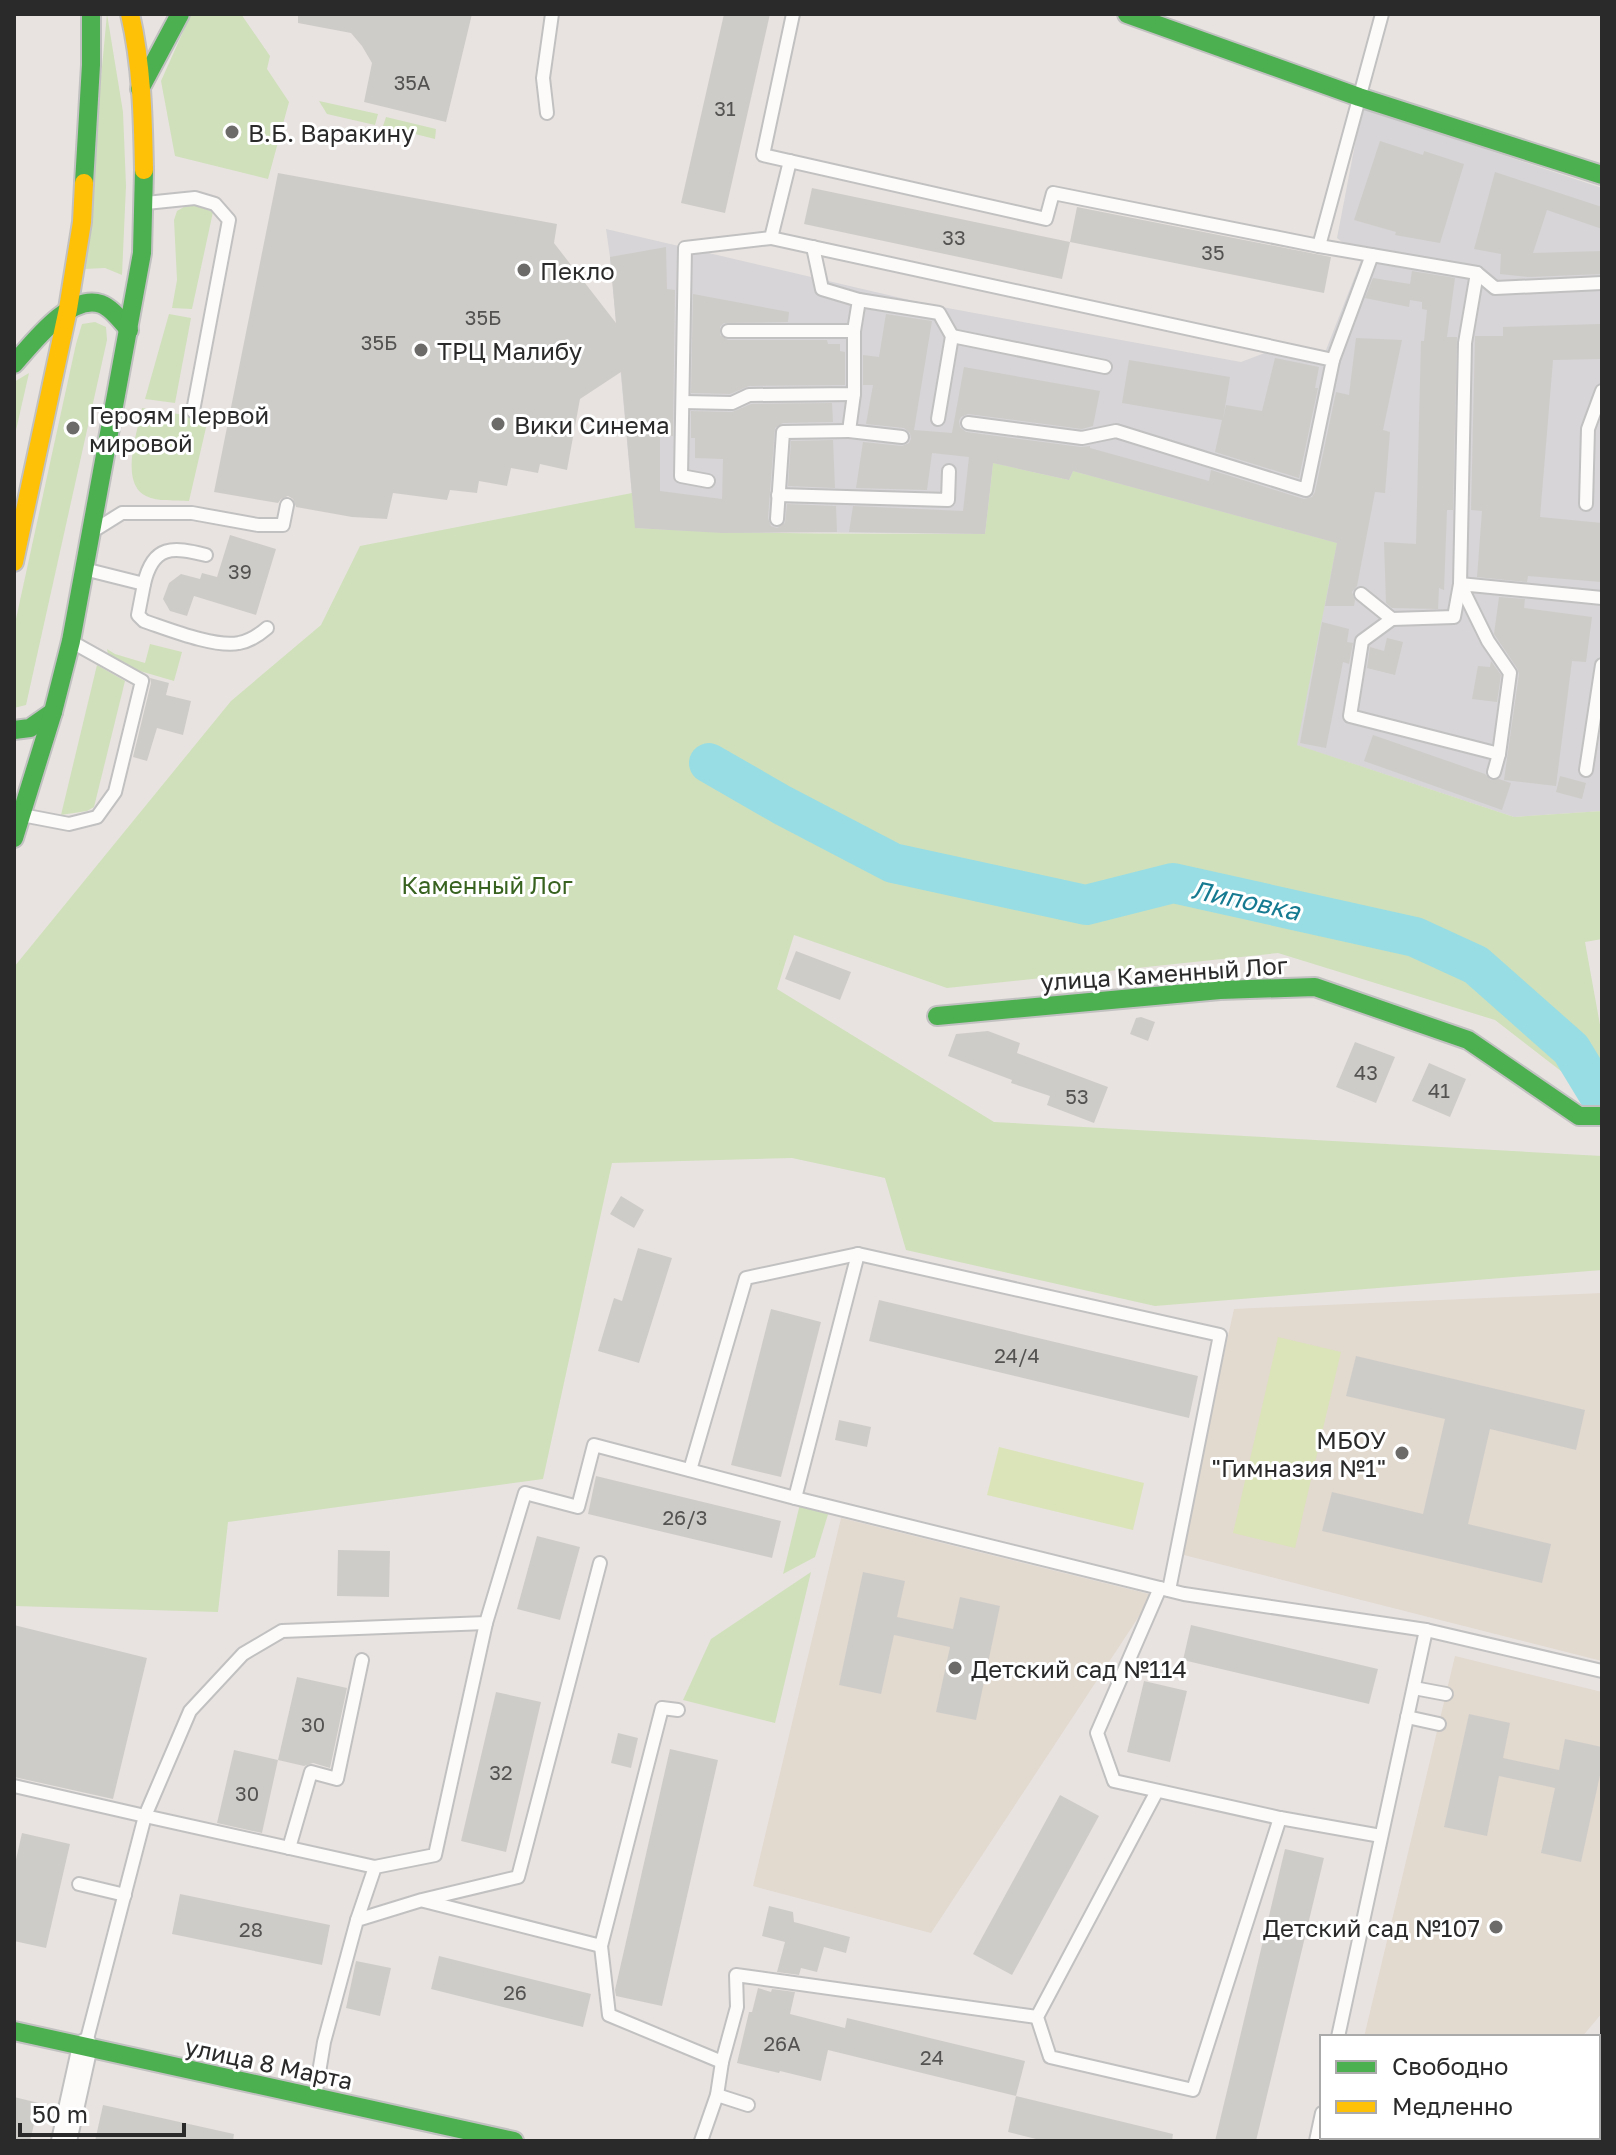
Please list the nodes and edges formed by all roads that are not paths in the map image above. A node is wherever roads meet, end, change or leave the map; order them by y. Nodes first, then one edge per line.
1 (91, 14) edge
2 (130, 14) edge
3 (180, 14) edge
4 (552, 14) edge
5 (793, 14) edge
6 (1127, 14) edge
7 (1382, 14) edge
8 (140, 89) junction
9 (1359, 97) junction
10 (547, 113) dead end
11 (790, 161) junction
12 (1602, 175) edge
13 (146, 203) junction
14 (771, 238) junction
15 (1319, 246) junction
16 (813, 247) junction
17 (1372, 255) junction
18 (1477, 273) junction
19 (1602, 283) edge
20 (859, 300) junction
21 (68, 309) junction
22 (129, 330) junction
23 (728, 331) dead end
24 (854, 331) junction
25 (952, 336) junction
26 (1333, 360) junction
27 (14, 364) edge
28 (1105, 367) dead end
29 (1602, 391) edge
30 (854, 394) junction
31 (683, 402) junction
32 (193, 411) dead end
33 (938, 419) dead end
34 (968, 423) dead end
35 (849, 431) junction
36 (902, 437) dead end
37 (949, 471) dead end
38 (708, 481) dead end
39 (778, 495) junction
40 (1586, 504) dead end
41 (287, 505) dead end
42 (777, 519) dead end
43 (92, 532) junction
44 (206, 555) dead end
45 (14, 562) edge
46 (85, 570) junction
47 (144, 584) junction
48 (1460, 584) junction
49 (1361, 594) dead end
50 (1602, 598) edge
51 (1392, 619) junction
52 (267, 628) dead end
53 (71, 641) junction
54 (1602, 665) edge
55 (53, 712) junction
56 (14, 730) edge
57 (1499, 754) junction
58 (1586, 770) dead end
59 (1494, 772) dead end
60 (18, 813) edge
61 (14, 838) edge
62 (937, 1016) dead end
63 (1602, 1116) edge
64 (858, 1254) junction
65 (690, 1470) junction
66 (795, 1498) junction
67 (600, 1563) dead end
68 (1164, 1589) junction
69 (486, 1623) junction
70 (1426, 1630) junction
71 (362, 1660) dead end
72 (1602, 1671) edge
73 (1414, 1688) junction
74 (1446, 1694) dead end
75 (678, 1710) dead end
76 (1407, 1717) junction
77 (1439, 1724) dead end
78 (14, 1786) edge
79 (1157, 1791) junction
80 (145, 1816) junction
81 (1280, 1818) junction
82 (1381, 1836) junction
83 (289, 1848) junction
84 (375, 1867) junction
85 (79, 1884) dead end
86 (125, 1895) junction
87 (422, 1900) junction
88 (357, 1920) junction
89 (601, 1946) junction
90 (1037, 2017) junction
91 (14, 2031) edge
92 (1338, 2035) edge
93 (85, 2046) junction
94 (722, 2062) junction
95 (717, 2095) junction
96 (315, 2097) junction
97 (748, 2105) dead end
98 (64, 2141) edge
99 (514, 2141) edge
100 (701, 2141) edge

1 - 21 street
2 - 8 street
3 - 8 street
4 - 10 lane
5 - 11 lane
6 - 9 street
7 - 9 lane
8 - 13 street
9 - 12 street
9 - 15 lane
11 - 14 lane
11 - 15 lane
13 - 22 street
13 - 32 lane
14 - 16 lane
14 - 31 lane
15 - 17 lane
16 - 20 lane
16 - 26 lane
17 - 18 lane
17 - 26 lane
18 - 19 lane
18 - 48 lane
20 - 24 lane
20 - 25 lane
21 - 22 street
21 - 27 street
21 - 45 street
22 - 43 street
23 - 24 lane
24 - 30 lane
25 - 28 lane
25 - 33 lane
26 - 34 lane
29 - 40 lane
30 - 31 lane
30 - 35 lane
31 - 38 lane
35 - 36 lane
35 - 39 lane
37 - 39 lane
39 - 42 lane
41 - 43 lane
43 - 46 street
44 - 47 lane
46 - 47 lane
46 - 53 street
47 - 52 lane
48 - 50 lane
48 - 51 lane
48 - 57 lane
49 - 51 lane
51 - 57 lane
53 - 55 street
53 - 60 lane
54 - 58 lane
55 - 56 street
55 - 60 street
57 - 59 lane
60 - 61 street
62 - 63 street, улица Каменный Лог
64 - 65 lane
64 - 66 lane
64 - 68 lane
65 - 66 lane
65 - 69 lane
66 - 68 lane
67 - 87 lane
68 - 70 lane
68 - 79 lane
69 - 80 lane
69 - 84 lane
70 - 72 lane
70 - 73 lane
71 - 83 lane
73 - 74 lane
73 - 76 lane
75 - 89 lane
76 - 77 lane
76 - 82 lane
78 - 80 lane
79 - 81 lane
79 - 90 lane
80 - 83 lane
80 - 86 lane
81 - 82 lane
81 - 90 lane
82 - 92 lane
83 - 84 lane
84 - 88 lane
85 - 86 lane
86 - 93 lane
87 - 88 lane
87 - 89 lane
88 - 96 lane
89 - 94 lane
90 - 94 lane
91 - 93 street, улица 8 Марта
93 - 96 street, улица 8 Марта
93 - 98 street
94 - 95 lane
95 - 97 lane
95 - 100 lane
96 - 99 street, улица 8 Марта

